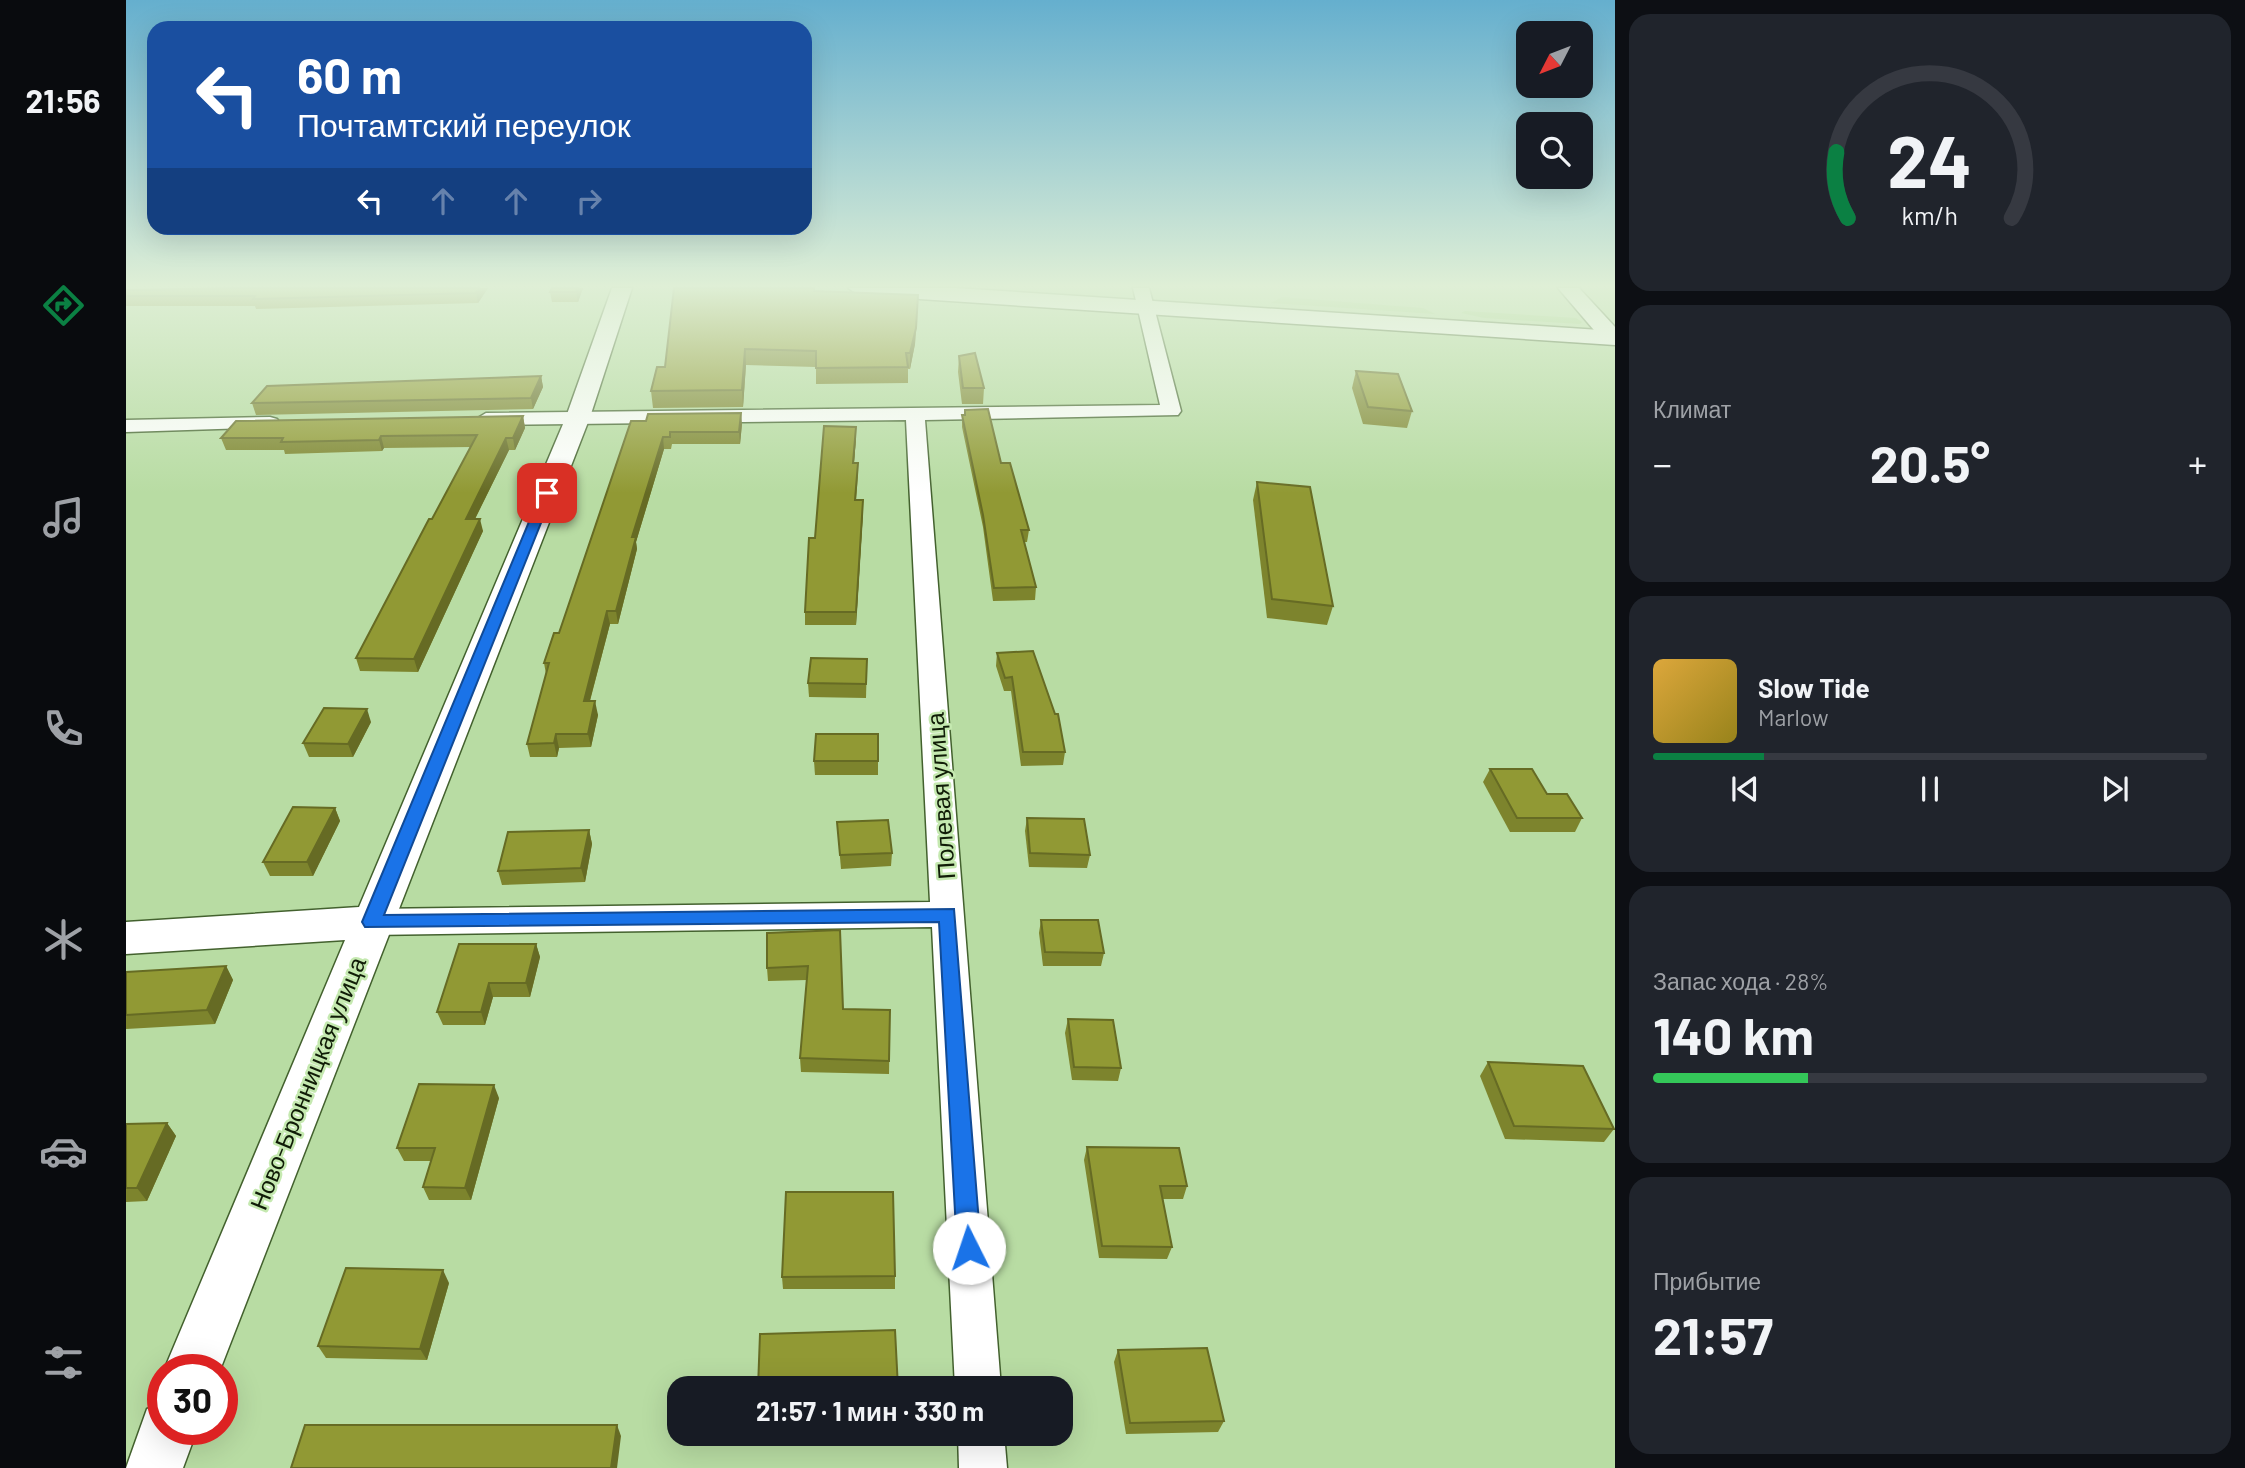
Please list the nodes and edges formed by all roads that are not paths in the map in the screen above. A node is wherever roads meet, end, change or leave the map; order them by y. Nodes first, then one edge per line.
1 (599, 357) edge
2 (1158, 357) edge
3 (915, 413) junction
4 (578, 417) junction
5 (468, 419) edge
6 (290, 423) edge
7 (126, 426) edge
8 (947, 914) junction
9 (371, 922) junction
10 (126, 938) edge
11 (198, 1354) edge
12 (977, 1376) edge
13 (162, 1445) edge
14 (982, 1446) edge
15 (153, 1468) edge
16 (983, 1468) edge

1 - 4 street, Ново-Бронницкая улица
2 - 3 street
3 - 4 street
3 - 8 street, Полевая улица
4 - 5 street
4 - 9 street, Ново-Бронницкая улица
6 - 7 street
8 - 9 street
8 - 12 street, Полевая улица
9 - 10 street
9 - 11 street, Ново-Бронницкая улица
13 - 15 street
14 - 16 street

